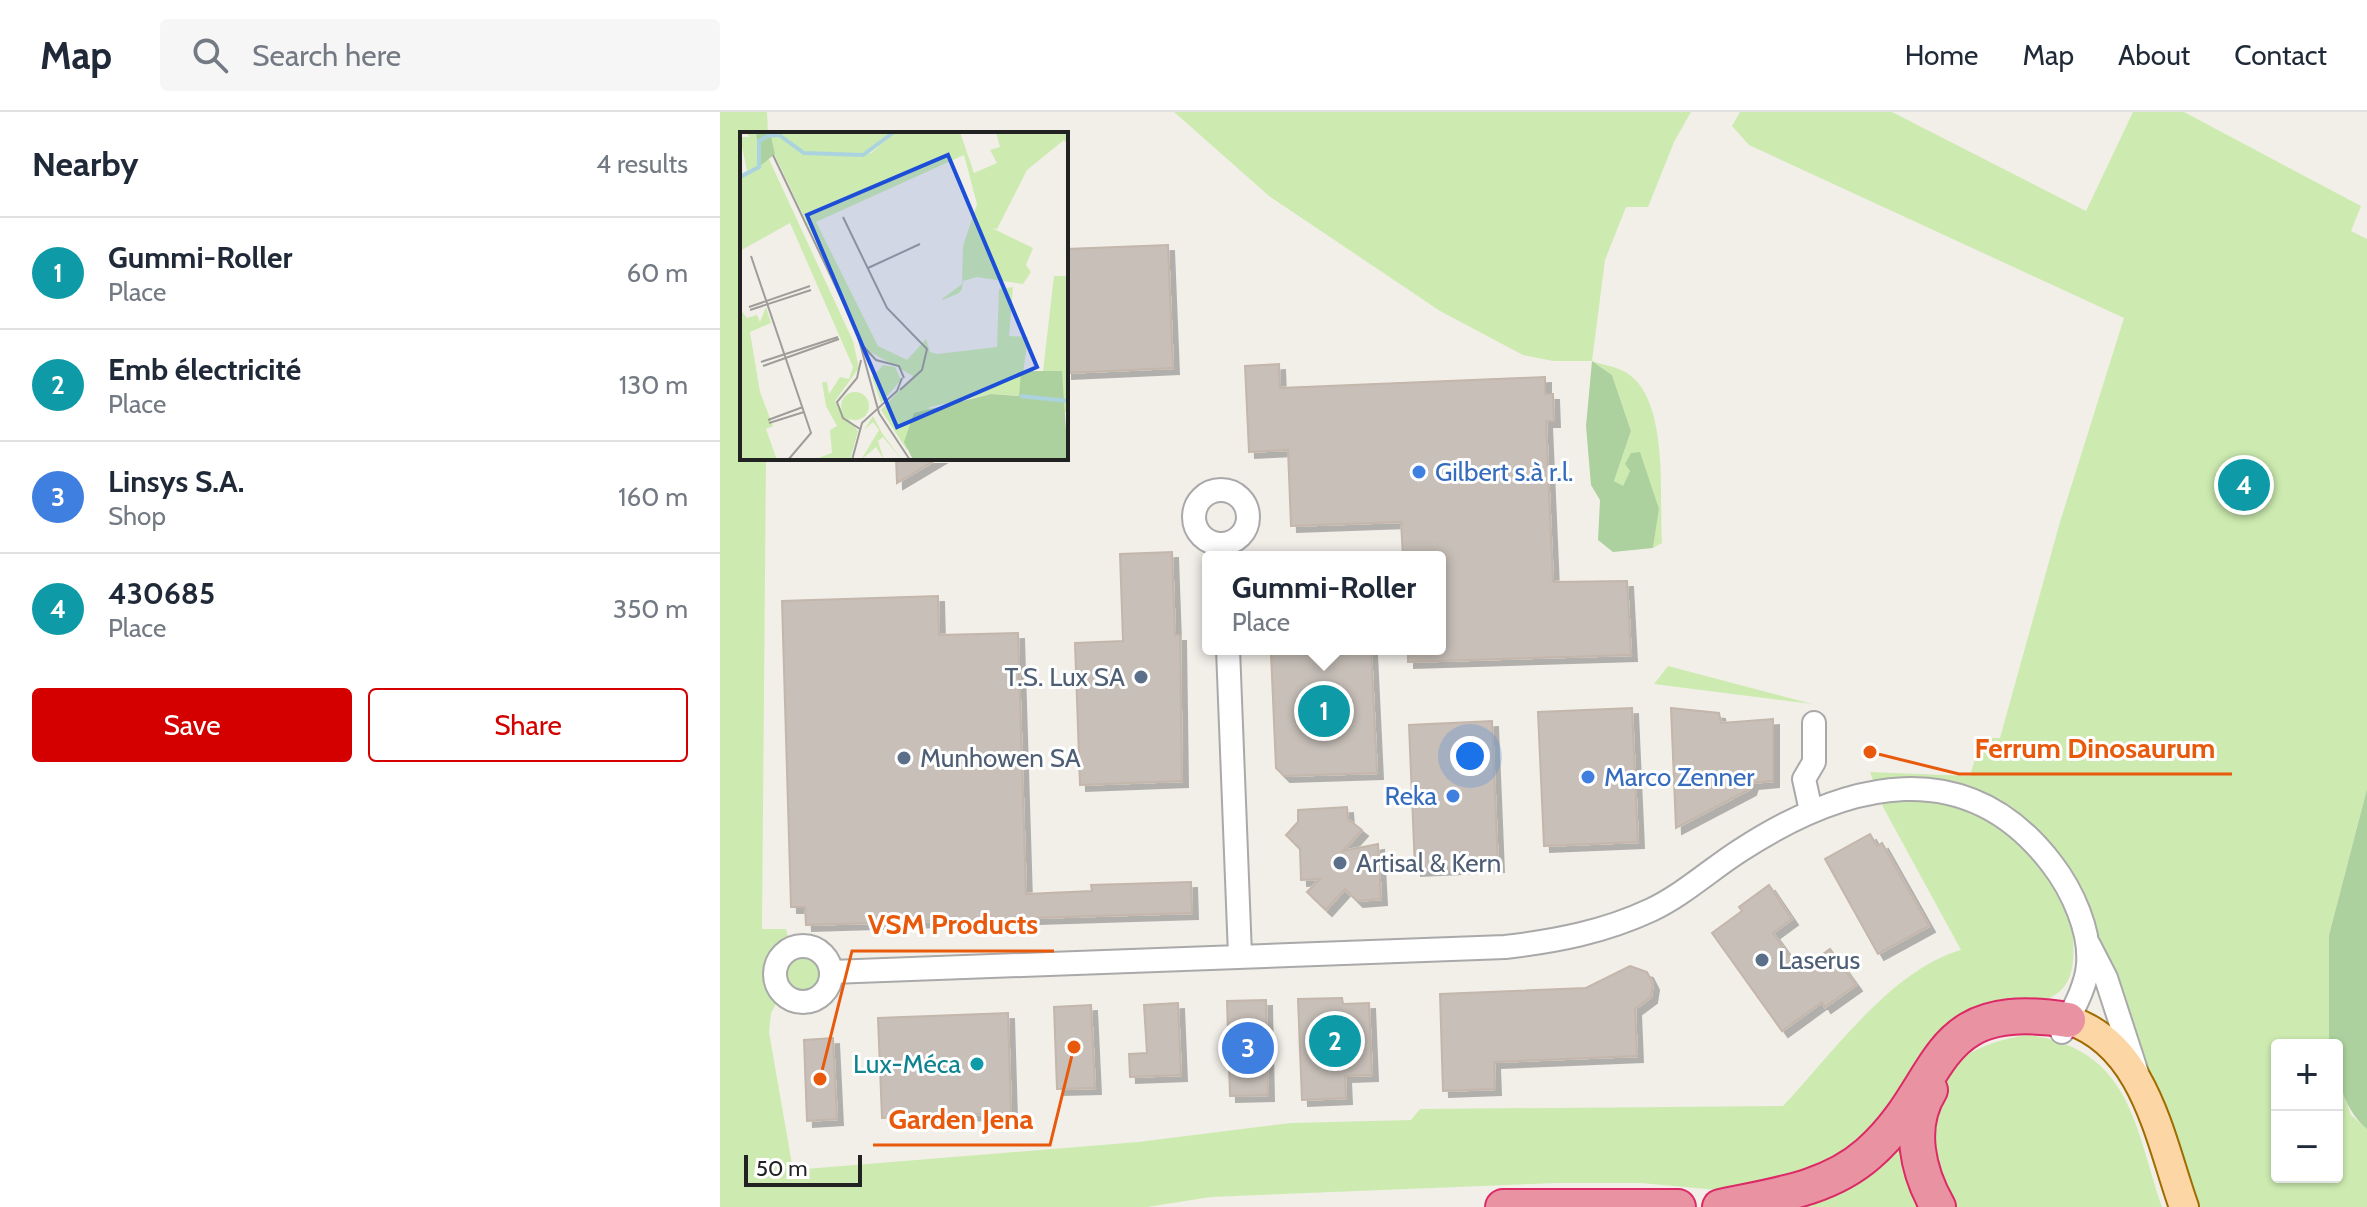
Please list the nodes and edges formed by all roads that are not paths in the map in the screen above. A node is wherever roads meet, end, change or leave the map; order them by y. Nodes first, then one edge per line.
1 (1228, 655) edge
2 (1814, 723) dead end
3 (1811, 811) junction
4 (2086, 940) junction
5 (1240, 955) junction
6 (831, 972) dead end
7 (2065, 1027) junction
8 (2138, 1081) junction
9 (1503, 1207) edge
10 (1678, 1207) edge
11 (1720, 1207) edge
12 (1938, 1207) edge
13 (2169, 1207) edge
14 (2184, 1207) edge

1 - 5 street
2 - 3 street
3 - 4 street
3 - 5 street
4 - 7 street
4 - 8 street
5 - 6 street
7 - 8 main road
7 - 11 highway
7 - 12 highway
7 - 13 main road
8 - 14 main road
9 - 10 highway

